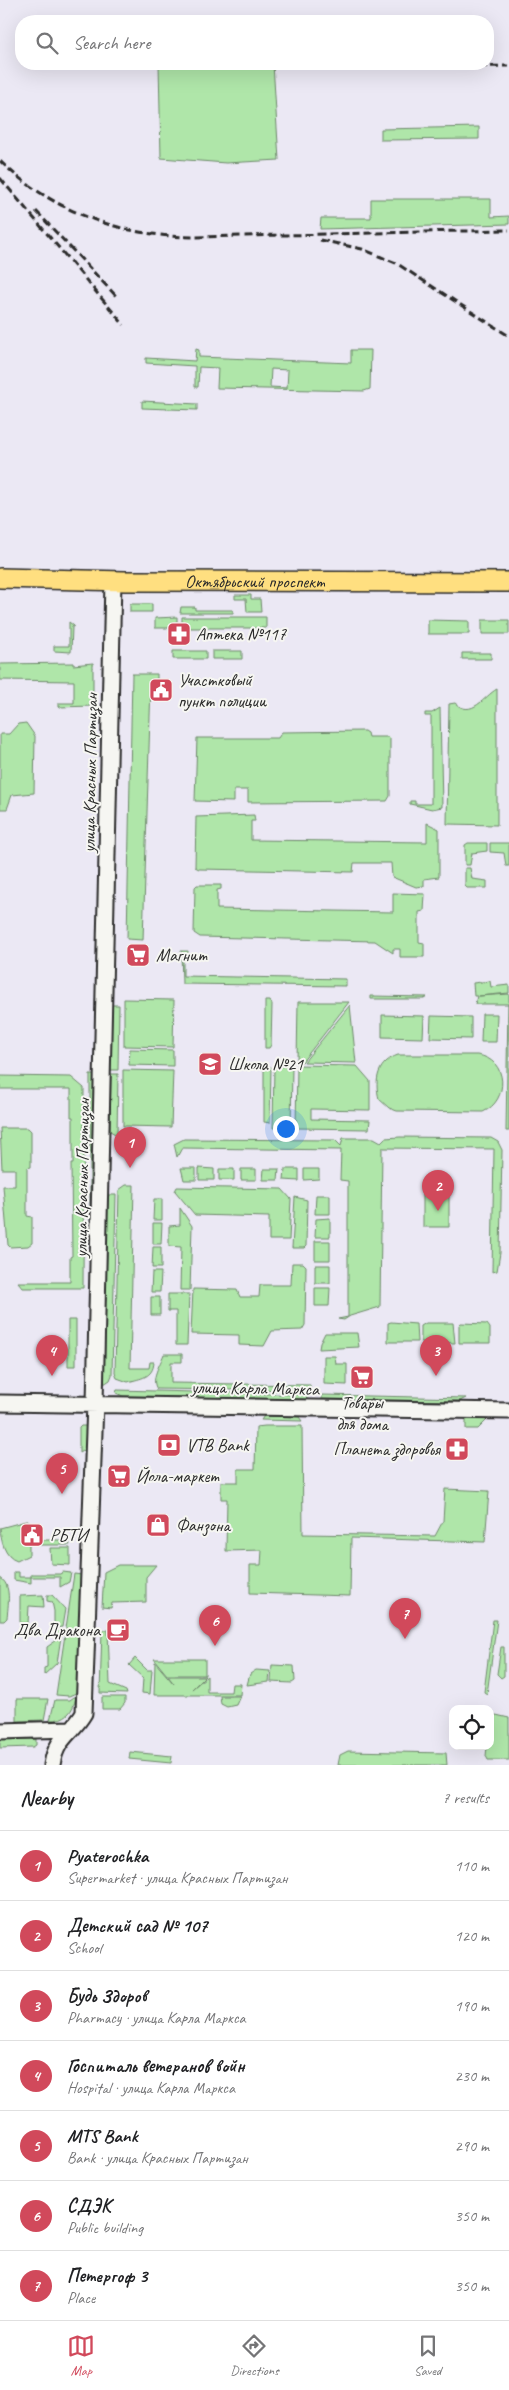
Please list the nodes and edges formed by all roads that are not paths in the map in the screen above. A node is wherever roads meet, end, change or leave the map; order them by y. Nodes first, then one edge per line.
1 (0, 578) edge
2 (113, 580) junction
3 (509, 582) edge
4 (0, 1403) edge
5 (96, 1403) junction
6 (509, 1411) edge
7 (72, 1729) junction
8 (0, 1731) edge
9 (52, 1765) edge

1 - 2 main road, Октябрьский проспект
2 - 3 main road, Октябрьский проспект
2 - 5 street, улица Красных Партизан
4 - 5 street, улица Карла Маркса
5 - 6 street, улица Карла Маркса
5 - 7 street, улица Красных Партизан
7 - 8 street
7 - 9 street, улица Красных Партизан

